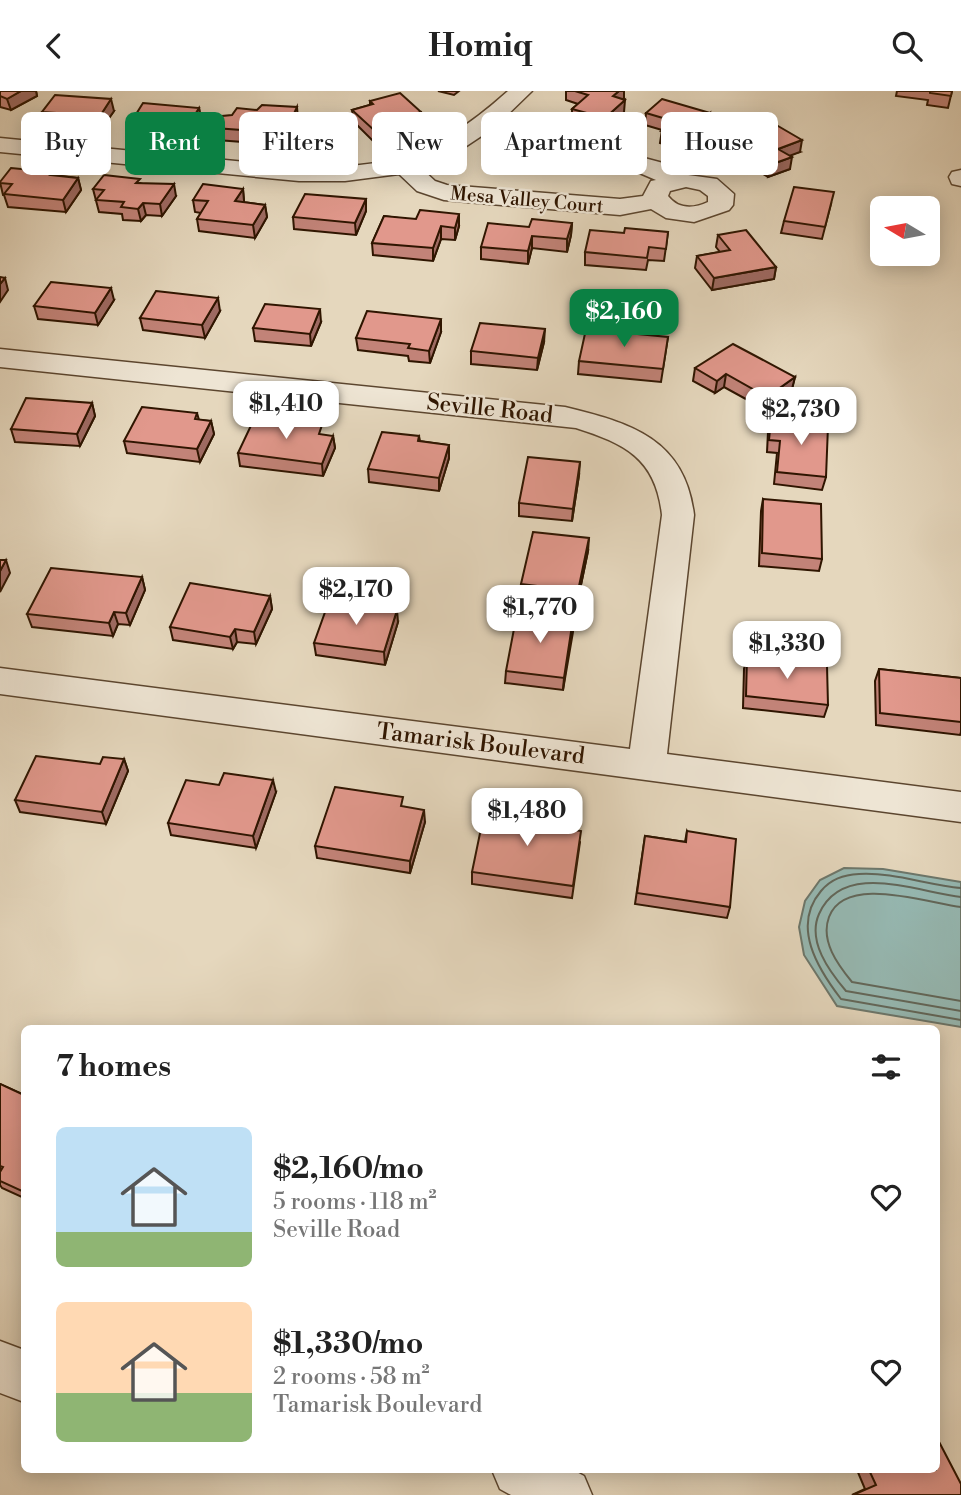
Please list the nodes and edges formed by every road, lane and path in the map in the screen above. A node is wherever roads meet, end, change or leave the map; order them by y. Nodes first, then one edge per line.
1 (521, 91) edge
2 (498, 112) edge
3 (0, 145) edge
4 (647, 166) edge
5 (372, 171) edge
6 (414, 175) edge
7 (675, 181) junction
8 (656, 201) junction
9 (0, 358) edge
10 (0, 681) edge
11 (647, 764) junction
12 (961, 807) edge
13 (0, 1367) edge
14 (21, 1375) edge
15 (525, 1473) edge
16 (565, 1495) edge

1 - 2 street
3 - 5 street
4 - 7 street
6 - 8 street, Mesa Valley Court
7 - 8 street
7 - 8 street
9 - 11 street, Seville Road
10 - 11 street, Tamarisk Boulevard
11 - 12 street, Tamarisk Boulevard
13 - 14 street
15 - 16 street

